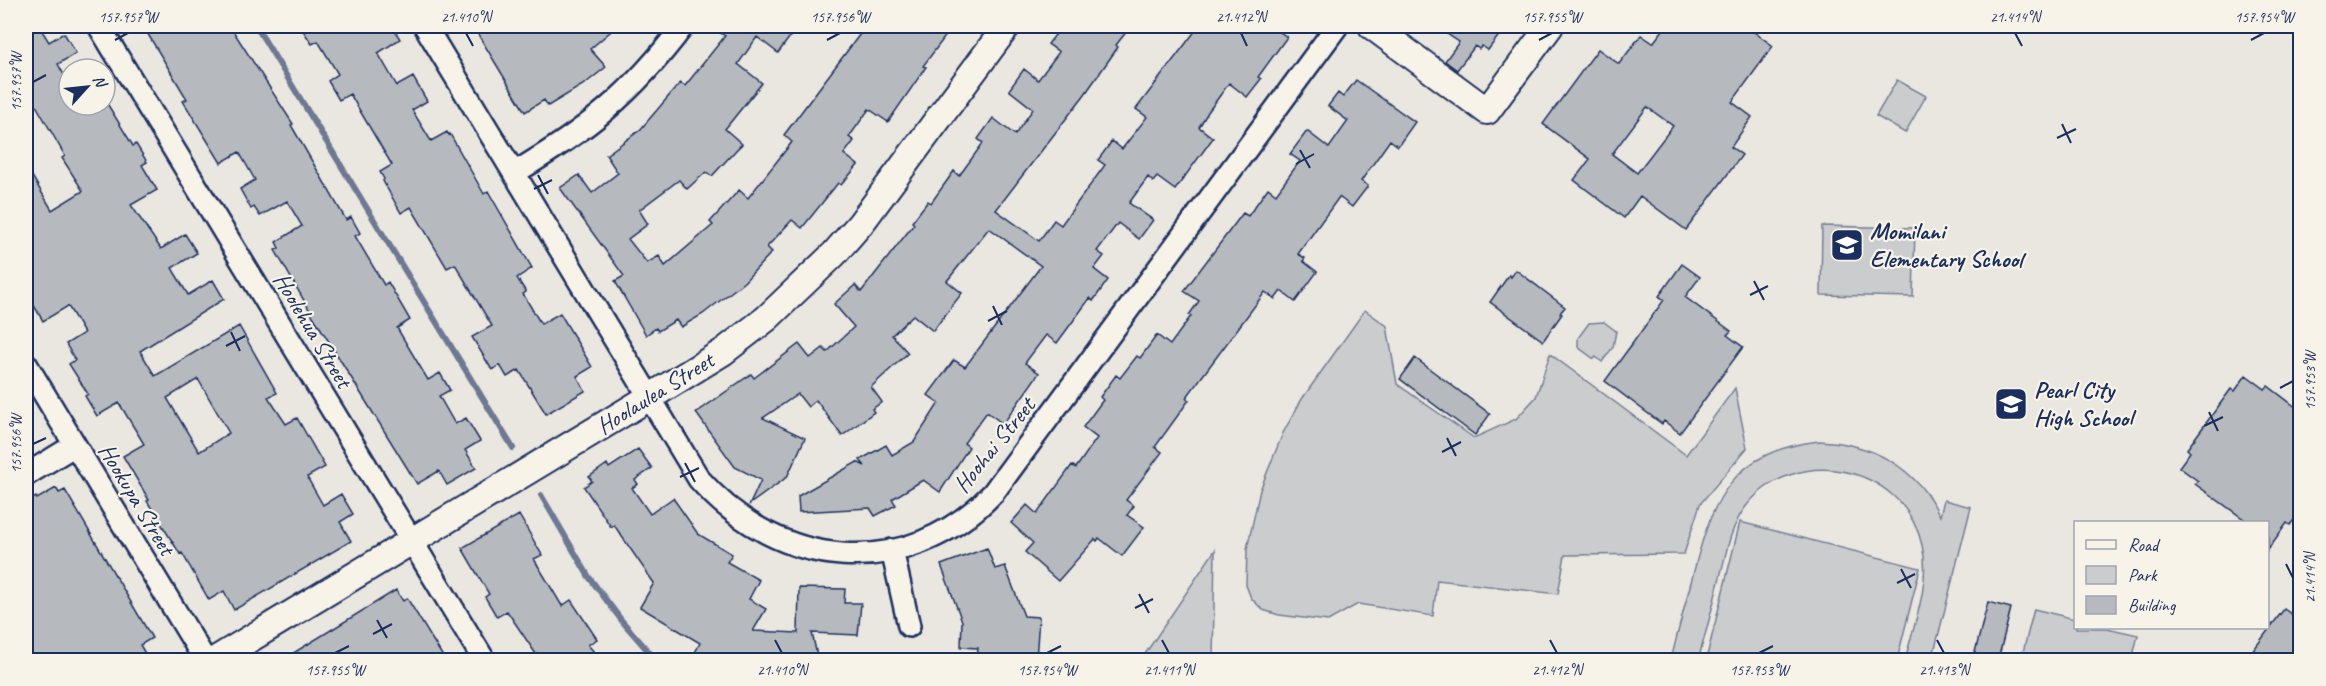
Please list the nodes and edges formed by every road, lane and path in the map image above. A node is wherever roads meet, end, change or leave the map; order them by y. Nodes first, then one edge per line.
1 (99, 26) edge
2 (425, 26) edge
3 (683, 26) edge
4 (1007, 26) edge
5 (1337, 26) edge
6 (1372, 26) edge
7 (1550, 26) edge
8 (514, 173) junction
9 (26, 364) edge
10 (650, 397) junction
11 (75, 445) junction
12 (26, 475) edge
13 (411, 542) junction
14 (892, 550) junction
15 (909, 626) dead end
16 (205, 660) edge
17 (215, 660) edge
18 (484, 660) edge

1 - 13 street, Hoolehua Street
2 - 8 street, Hoohai Street
3 - 8 street
4 - 10 street, Hoolaulea Street
5 - 14 street, Hoohai Street
6 - 7 street
8 - 10 street, Hoohai Street
9 - 11 street, Hookupa Street
10 - 13 street, Hoolaulea Street
10 - 14 street, Hoohai Street
11 - 12 street
11 - 16 street, Hookupa Street
13 - 17 street, Hoolaulea Street
13 - 18 street, Hoolehua Street
14 - 15 street

